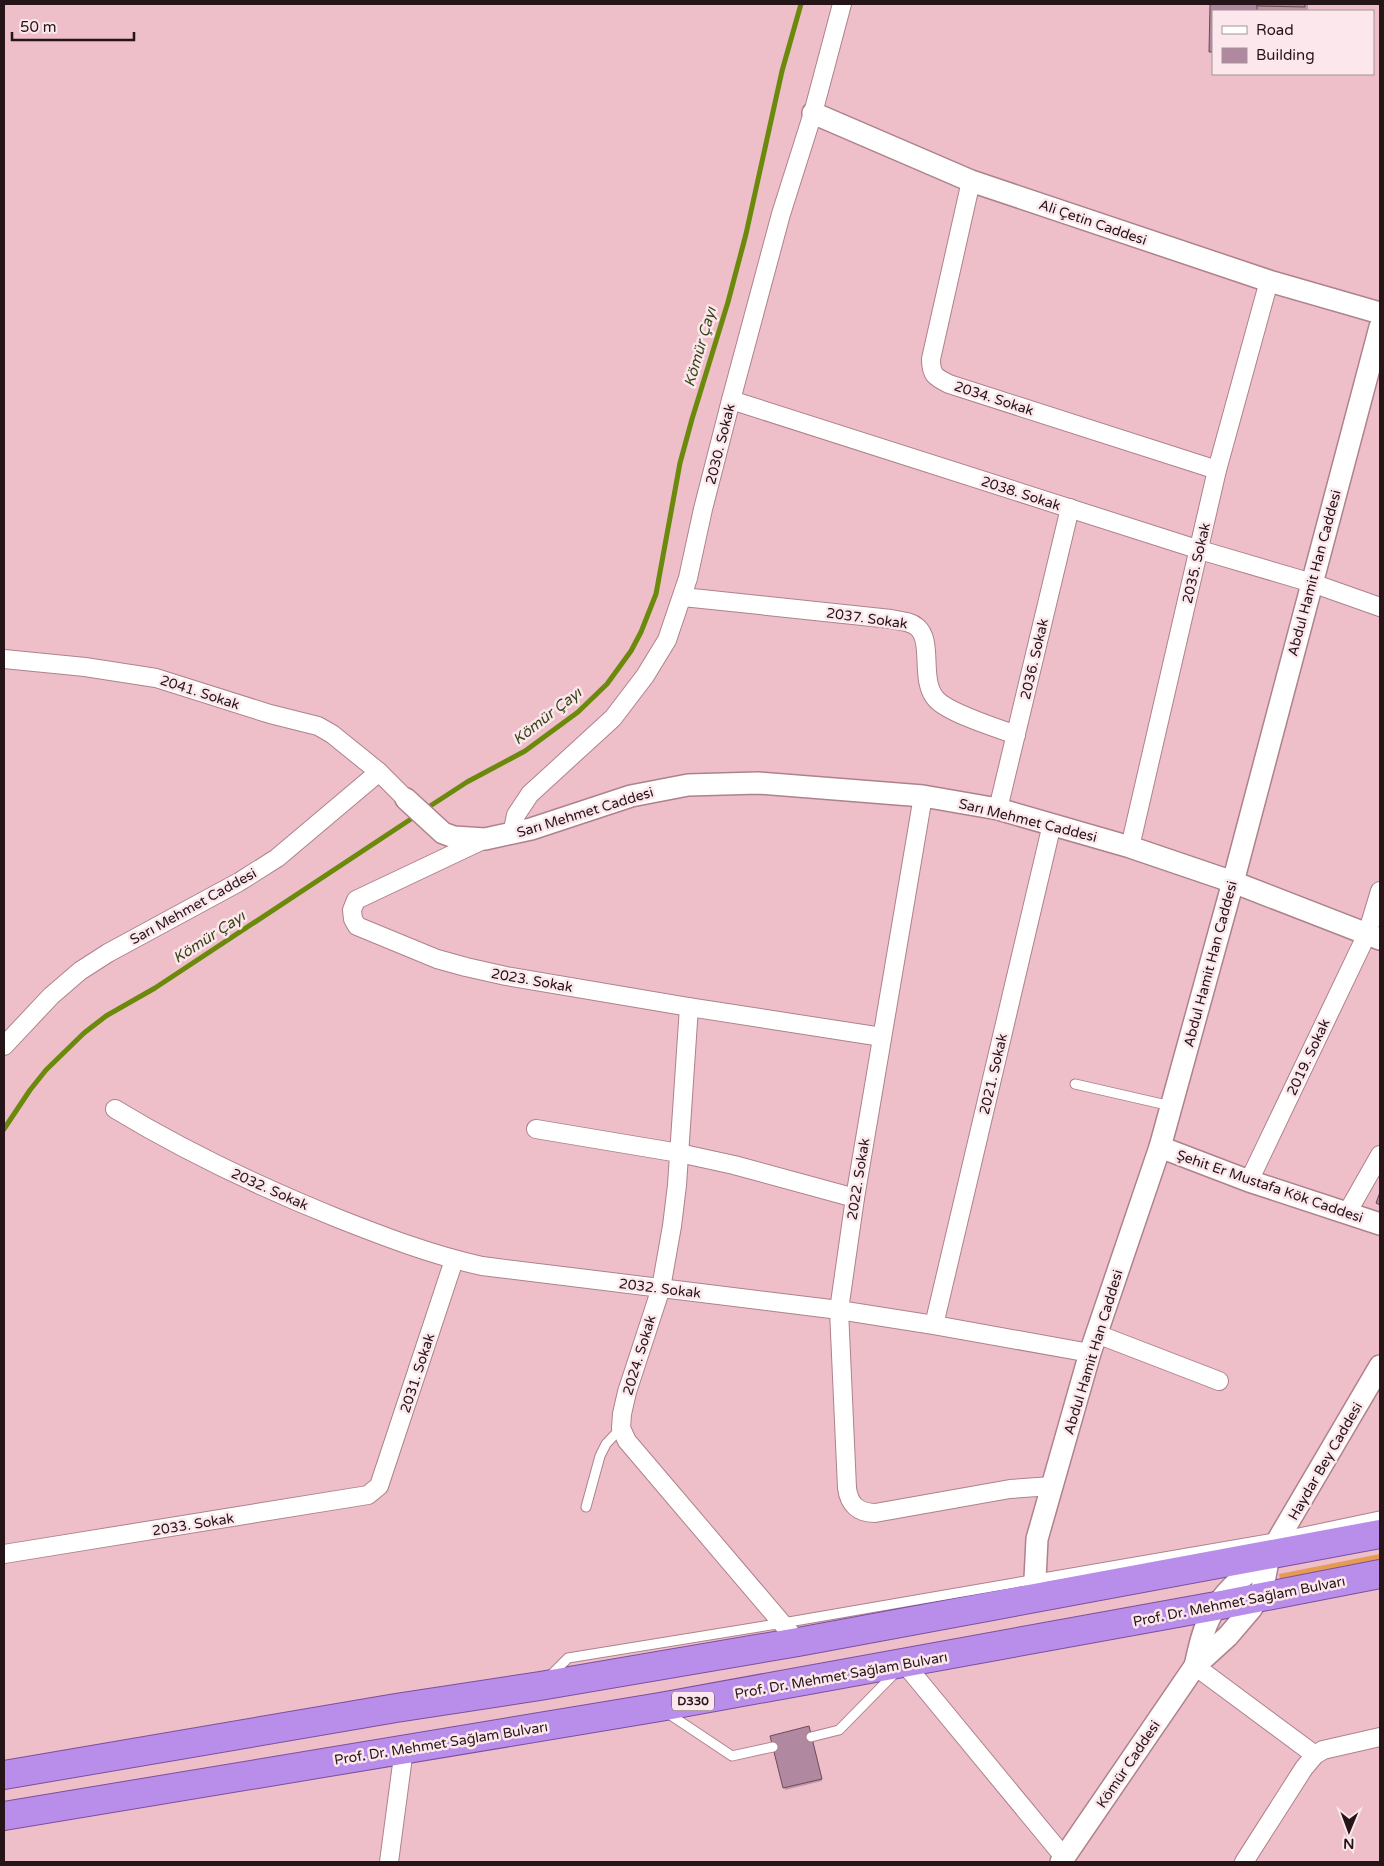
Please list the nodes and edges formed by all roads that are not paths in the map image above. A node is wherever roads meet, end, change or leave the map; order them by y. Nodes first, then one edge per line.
1 (842, 4) edge
2 (813, 113) junction
3 (971, 180) junction
4 (1269, 281) junction
5 (1380, 313) edge
6 (1380, 327) edge
7 (731, 400) junction
8 (1217, 470) junction
9 (1070, 508) junction
10 (1200, 550) junction
11 (1312, 583) junction
12 (683, 598) junction
13 (1380, 607) edge
14 (4, 658) edge
15 (1016, 735) junction
16 (378, 772) junction
17 (924, 796) junction
18 (406, 799) joint
19 (998, 809) junction
20 (1052, 824) junction
21 (512, 834) junction
22 (485, 839) junction
23 (1130, 847) junction
24 (1233, 882) junction
25 (1380, 891) edge
26 (1374, 936) edge
27 (688, 1007) junction
28 (882, 1037) junction
29 (4, 1046) edge
30 (1075, 1084) dead end
31 (1171, 1106) junction
32 (115, 1109) dead end
33 (536, 1129) dead end
34 (1160, 1147) junction
35 (679, 1153) junction
36 (1380, 1155) edge
37 (1250, 1181) junction
38 (855, 1198) junction
39 (1347, 1213) junction
40 (1380, 1224) edge
41 (454, 1260) junction
42 (660, 1288) junction
43 (839, 1310) junction
44 (934, 1324) junction
45 (1094, 1344) junction
46 (1380, 1366) edge
47 (1219, 1381) dead end
48 (621, 1428) junction
49 (379, 1486) joint
50 (1052, 1486) junction
51 (586, 1507) dead end
52 (1380, 1516) edge
53 (1380, 1534) edge
54 (1275, 1546) junction
55 (4, 1554) edge
56 (1380, 1574) edge
57 (1036, 1588) junction
58 (1258, 1598) junction
59 (1216, 1606) junction
60 (790, 1632) junction
61 (904, 1663) junction
62 (1195, 1666) junction
63 (660, 1707) junction
64 (811, 1737) dead end
65 (1380, 1737) edge
66 (773, 1747) dead end
67 (404, 1749) junction
68 (1315, 1755) junction
69 (4, 1775) edge
70 (4, 1816) edge
71 (1062, 1860) edge
72 (389, 1862) edge
73 (1244, 1862) edge

1 - 2 street, 2030. Sokak
2 - 3 street, Ali Çetin Caddesi
2 - 7 street, 2030. Sokak
3 - 4 street, Ali Çetin Caddesi
3 - 8 street, 2034. Sokak
4 - 5 street, Ali Çetin Caddesi
4 - 8 street, 2035. Sokak
6 - 11 street, Abdul Hamit Han Caddesi
7 - 9 street, 2038. Sokak
7 - 12 street, 2030. Sokak
8 - 10 street, 2035. Sokak
9 - 10 street, 2038. Sokak
9 - 15 street, 2036. Sokak
10 - 11 street, 2038. Sokak
10 - 23 street, 2035. Sokak
11 - 13 street, 2038. Sokak
11 - 24 street, Abdul Hamit Han Caddesi
12 - 15 street, 2037. Sokak
12 - 21 street, 2030. Sokak
14 - 16 street, 2041. Sokak
15 - 19 street, 2036. Sokak
16 - 18 street, Sarı Mehmet Caddesi
16 - 29 street, Sarı Mehmet Caddesi
17 - 19 street, Sarı Mehmet Caddesi
17 - 21 street, Sarı Mehmet Caddesi
17 - 28 street, 2022. Sokak
18 - 22 street, Sarı Mehmet Caddesi
19 - 20 street, Sarı Mehmet Caddesi
20 - 23 street, Sarı Mehmet Caddesi
20 - 44 street, 2021. Sokak
21 - 22 street, Sarı Mehmet Caddesi
22 - 27 street, 2023. Sokak
23 - 24 street, Sarı Mehmet Caddesi
24 - 26 street, Sarı Mehmet Caddesi
24 - 31 street, Abdul Hamit Han Caddesi
25 - 26 street, 2019. Sokak
26 - 37 street, 2019. Sokak
27 - 28 street, 2023. Sokak
27 - 35 street, 2024. Sokak
28 - 38 street, 2022. Sokak
30 - 31 lane
31 - 34 street, Abdul Hamit Han Caddesi
32 - 41 street, 2032. Sokak
33 - 35 street
34 - 37 street, Şehit Er Mustafa Kök Caddesi
34 - 45 street, Abdul Hamit Han Caddesi
35 - 38 street
35 - 42 street, 2024. Sokak
36 - 39 street
37 - 39 street, Şehit Er Mustafa Kök Caddesi
38 - 43 street, 2022. Sokak
39 - 40 street, Şehit Er Mustafa Kök Caddesi
41 - 42 street, 2032. Sokak
41 - 49 street, 2031. Sokak
42 - 43 street, 2032. Sokak
42 - 48 street, 2024. Sokak
43 - 44 street
43 - 50 street
44 - 45 street
45 - 47 street
45 - 50 street, Abdul Hamit Han Caddesi
46 - 54 street, Haydar Bey Caddesi
48 - 51 lane
48 - 60 street
49 - 55 street, 2033. Sokak
50 - 57 street, Abdul Hamit Han Caddesi
52 - 54 lane
53 - 54 highway
54 - 57 highway
54 - 58 street
54 - 59 street
56 - 58 highway, Prof. Dr. Mehmet Sağlam Bulvarı / D330
57 - 60 highway
58 - 59 highway, Prof. Dr. Mehmet Sağlam Bulvarı / D330
58 - 62 street
59 - 61 highway, Prof. Dr. Mehmet Sağlam Bulvarı / D330
59 - 62 street
60 - 69 highway
61 - 63 highway, Prof. Dr. Mehmet Sağlam Bulvarı / D330
61 - 64 lane
61 - 71 street
62 - 68 street
62 - 71 street, Kömür Caddesi
63 - 66 lane
63 - 67 highway, Prof. Dr. Mehmet Sağlam Bulvarı / D330
65 - 68 street
67 - 70 highway, Prof. Dr. Mehmet Sağlam Bulvarı / D330
67 - 72 street
68 - 73 street

